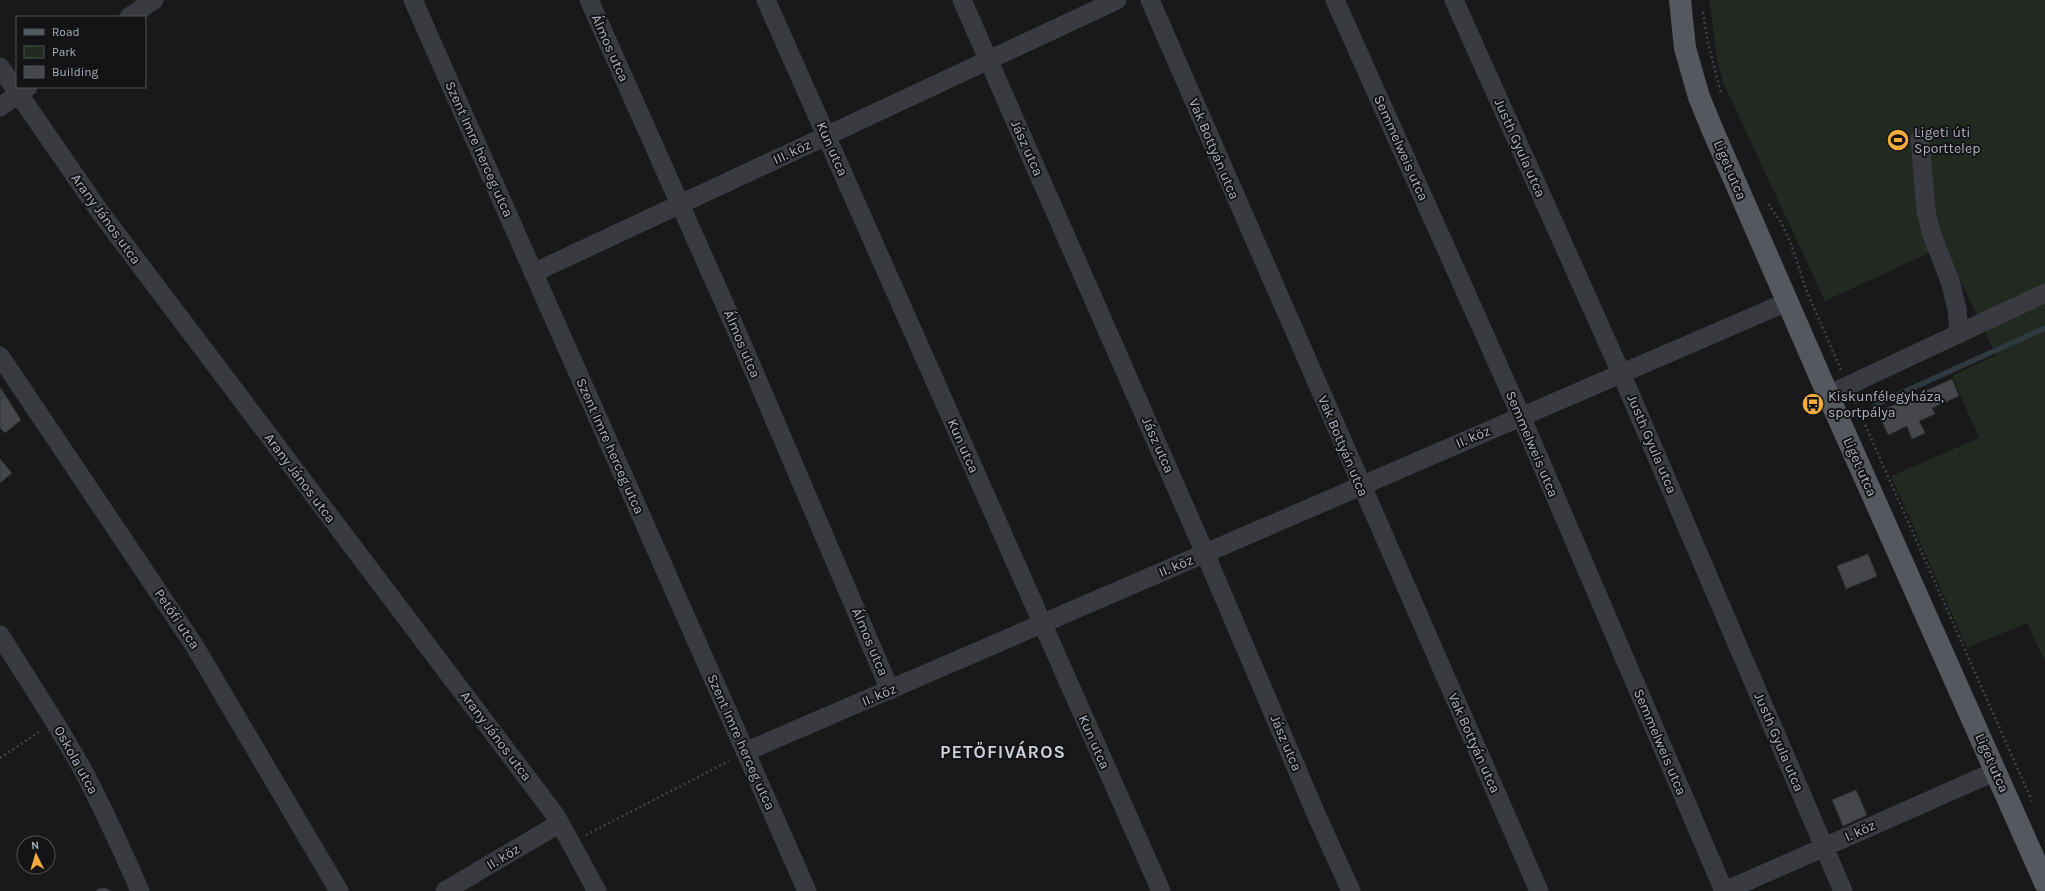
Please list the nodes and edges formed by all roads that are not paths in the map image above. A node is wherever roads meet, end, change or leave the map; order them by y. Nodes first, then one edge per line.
1 (154, 0) edge
2 (413, 0) edge
3 (589, 0) edge
4 (766, 0) edge
5 (962, 0) edge
6 (1117, 0) edge
7 (1150, 0) edge
8 (1335, 0) edge
9 (1454, 0) edge
10 (1680, 0) edge
11 (130, 16) edge
12 (988, 60) junction
13 (0, 67) edge
14 (16, 83) edge
15 (23, 90) edge
16 (0, 107) edge
17 (826, 136) junction
18 (1920, 139) dead end
19 (680, 204) junction
20 (533, 273) junction
21 (2045, 293) edge
22 (1787, 302) junction
23 (1959, 334) junction
24 (0, 356) edge
25 (1621, 373) junction
26 (1828, 395) junction
27 (1521, 416) junction
28 (1361, 486) junction
29 (1205, 553) junction
30 (1042, 624) junction
31 (0, 636) edge
32 (890, 690) junction
33 (745, 752) junction
34 (1996, 771) junction
35 (560, 822) junction
36 (1824, 847) junction
37 (2045, 882) edge
38 (140, 891) edge
39 (339, 891) edge
40 (445, 891) edge
41 (597, 891) edge
42 (806, 891) edge
43 (1161, 891) edge
44 (1351, 891) edge
45 (1539, 891) edge
46 (1724, 891) edge
47 (1843, 891) edge

1 - 11 street
2 - 20 street, Szent Imre herceg utca
3 - 19 street, Álmos utca
4 - 17 street, Kun utca
5 - 12 street, Jász utca
6 - 12 street, III. köz
7 - 28 street, Vak Bottyán utca
8 - 27 street, Semmelweis utca
9 - 25 street, Justh Gyula utca
10 - 22 main road, Liget utca
12 - 17 street, III. köz
12 - 29 street, Jász utca
13 - 14 street, Arany János utca
15 - 16 street
15 - 35 street, Arany János utca
17 - 19 street, III. köz
17 - 30 street, Kun utca
18 - 23 street
19 - 20 street, III. köz
19 - 32 street, Álmos utca
20 - 33 street, Szent Imre herceg utca
21 - 23 street
22 - 25 street, II. köz
22 - 26 main road, Liget utca
23 - 26 street
24 - 39 street, Petőfi utca
25 - 27 street, II. köz
25 - 36 street, Justh Gyula utca
26 - 34 main road, Liget utca
27 - 28 street, II. köz
27 - 46 street, Semmelweis utca
28 - 29 street, II. köz
28 - 45 street, Vak Bottyán utca
29 - 30 street, II. köz
29 - 44 street, Jász utca
30 - 32 street, II. köz
30 - 43 street, Kun utca
31 - 38 street, Oskola utca
32 - 33 street, II. köz
33 - 42 street, Szent Imre herceg utca
34 - 36 street, I. köz
34 - 37 main road, Liget utca
35 - 40 street, II. köz
35 - 41 street, Arany János utca
36 - 46 street, I. köz
36 - 47 street, Justh Gyula utca

